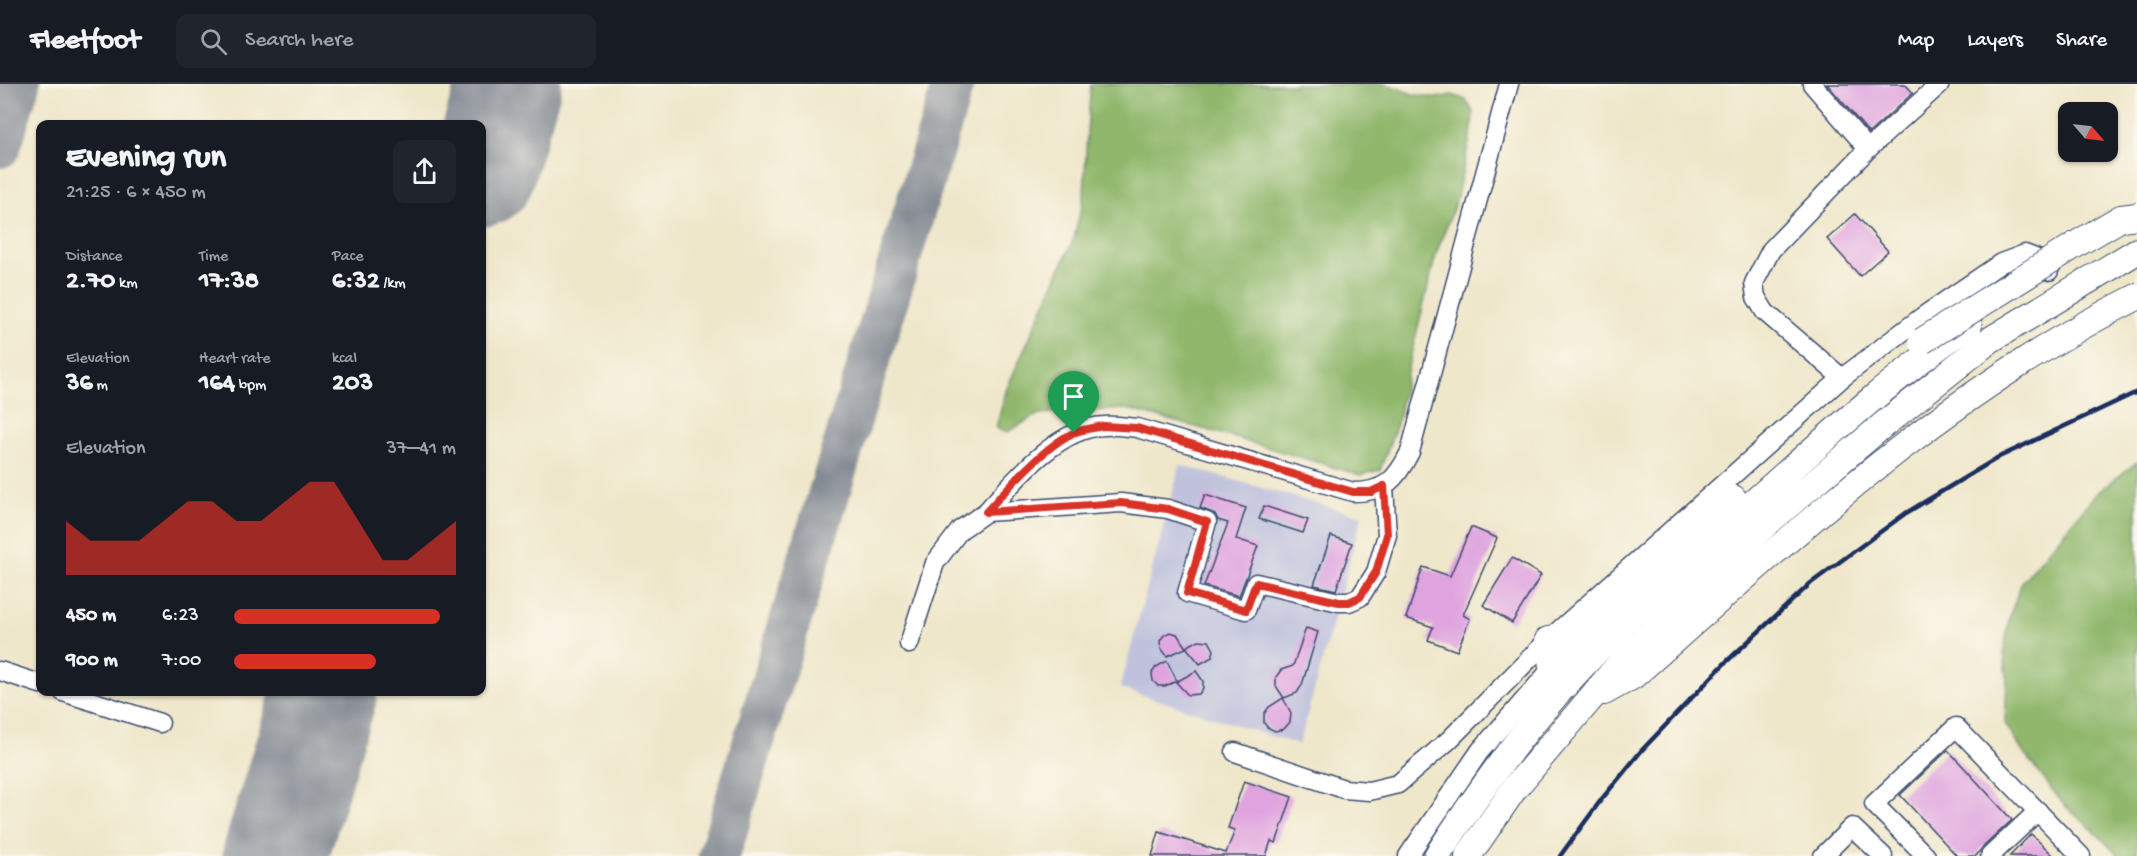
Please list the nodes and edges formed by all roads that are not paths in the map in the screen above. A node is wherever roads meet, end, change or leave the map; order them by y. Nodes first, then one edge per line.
1 (1509, 84) edge
2 (1812, 84) edge
3 (1940, 84) edge
4 (1868, 149) junction
5 (2137, 216) edge
6 (2137, 223) edge
7 (2137, 251) edge
8 (2050, 273) junction
9 (2137, 297) edge
10 (1842, 378) junction
11 (1384, 486) junction
12 (986, 512) junction
13 (1548, 640) junction
14 (909, 644) dead end
15 (1553, 667) junction
16 (0, 671) edge
17 (36, 683) edge
18 (1556, 694) junction
19 (76, 696) edge
20 (1592, 696) junction
21 (160, 723) dead end
22 (1234, 752) dead end
23 (2037, 811) junction
24 (1408, 856) edge
25 (1437, 856) edge
26 (1468, 856) edge
27 (1823, 856) edge
28 (1883, 856) edge
29 (1926, 856) edge
30 (1990, 856) edge
31 (2081, 856) edge

1 - 11 street
2 - 4 street
3 - 4 street
4 - 10 street
5 - 15 highway, bridge
6 - 8 highway
7 - 20 highway
8 - 10 street
8 - 18 highway
9 - 20 highway
10 - 13 street
11 - 12 street
11 - 12 street
12 - 14 street
13 - 15 highway
13 - 22 street
15 - 18 highway
15 - 24 street
16 - 17 street
18 - 25 highway
19 - 21 street
20 - 26 highway
23 - 29 street
23 - 30 street
23 - 31 street
27 - 28 street

